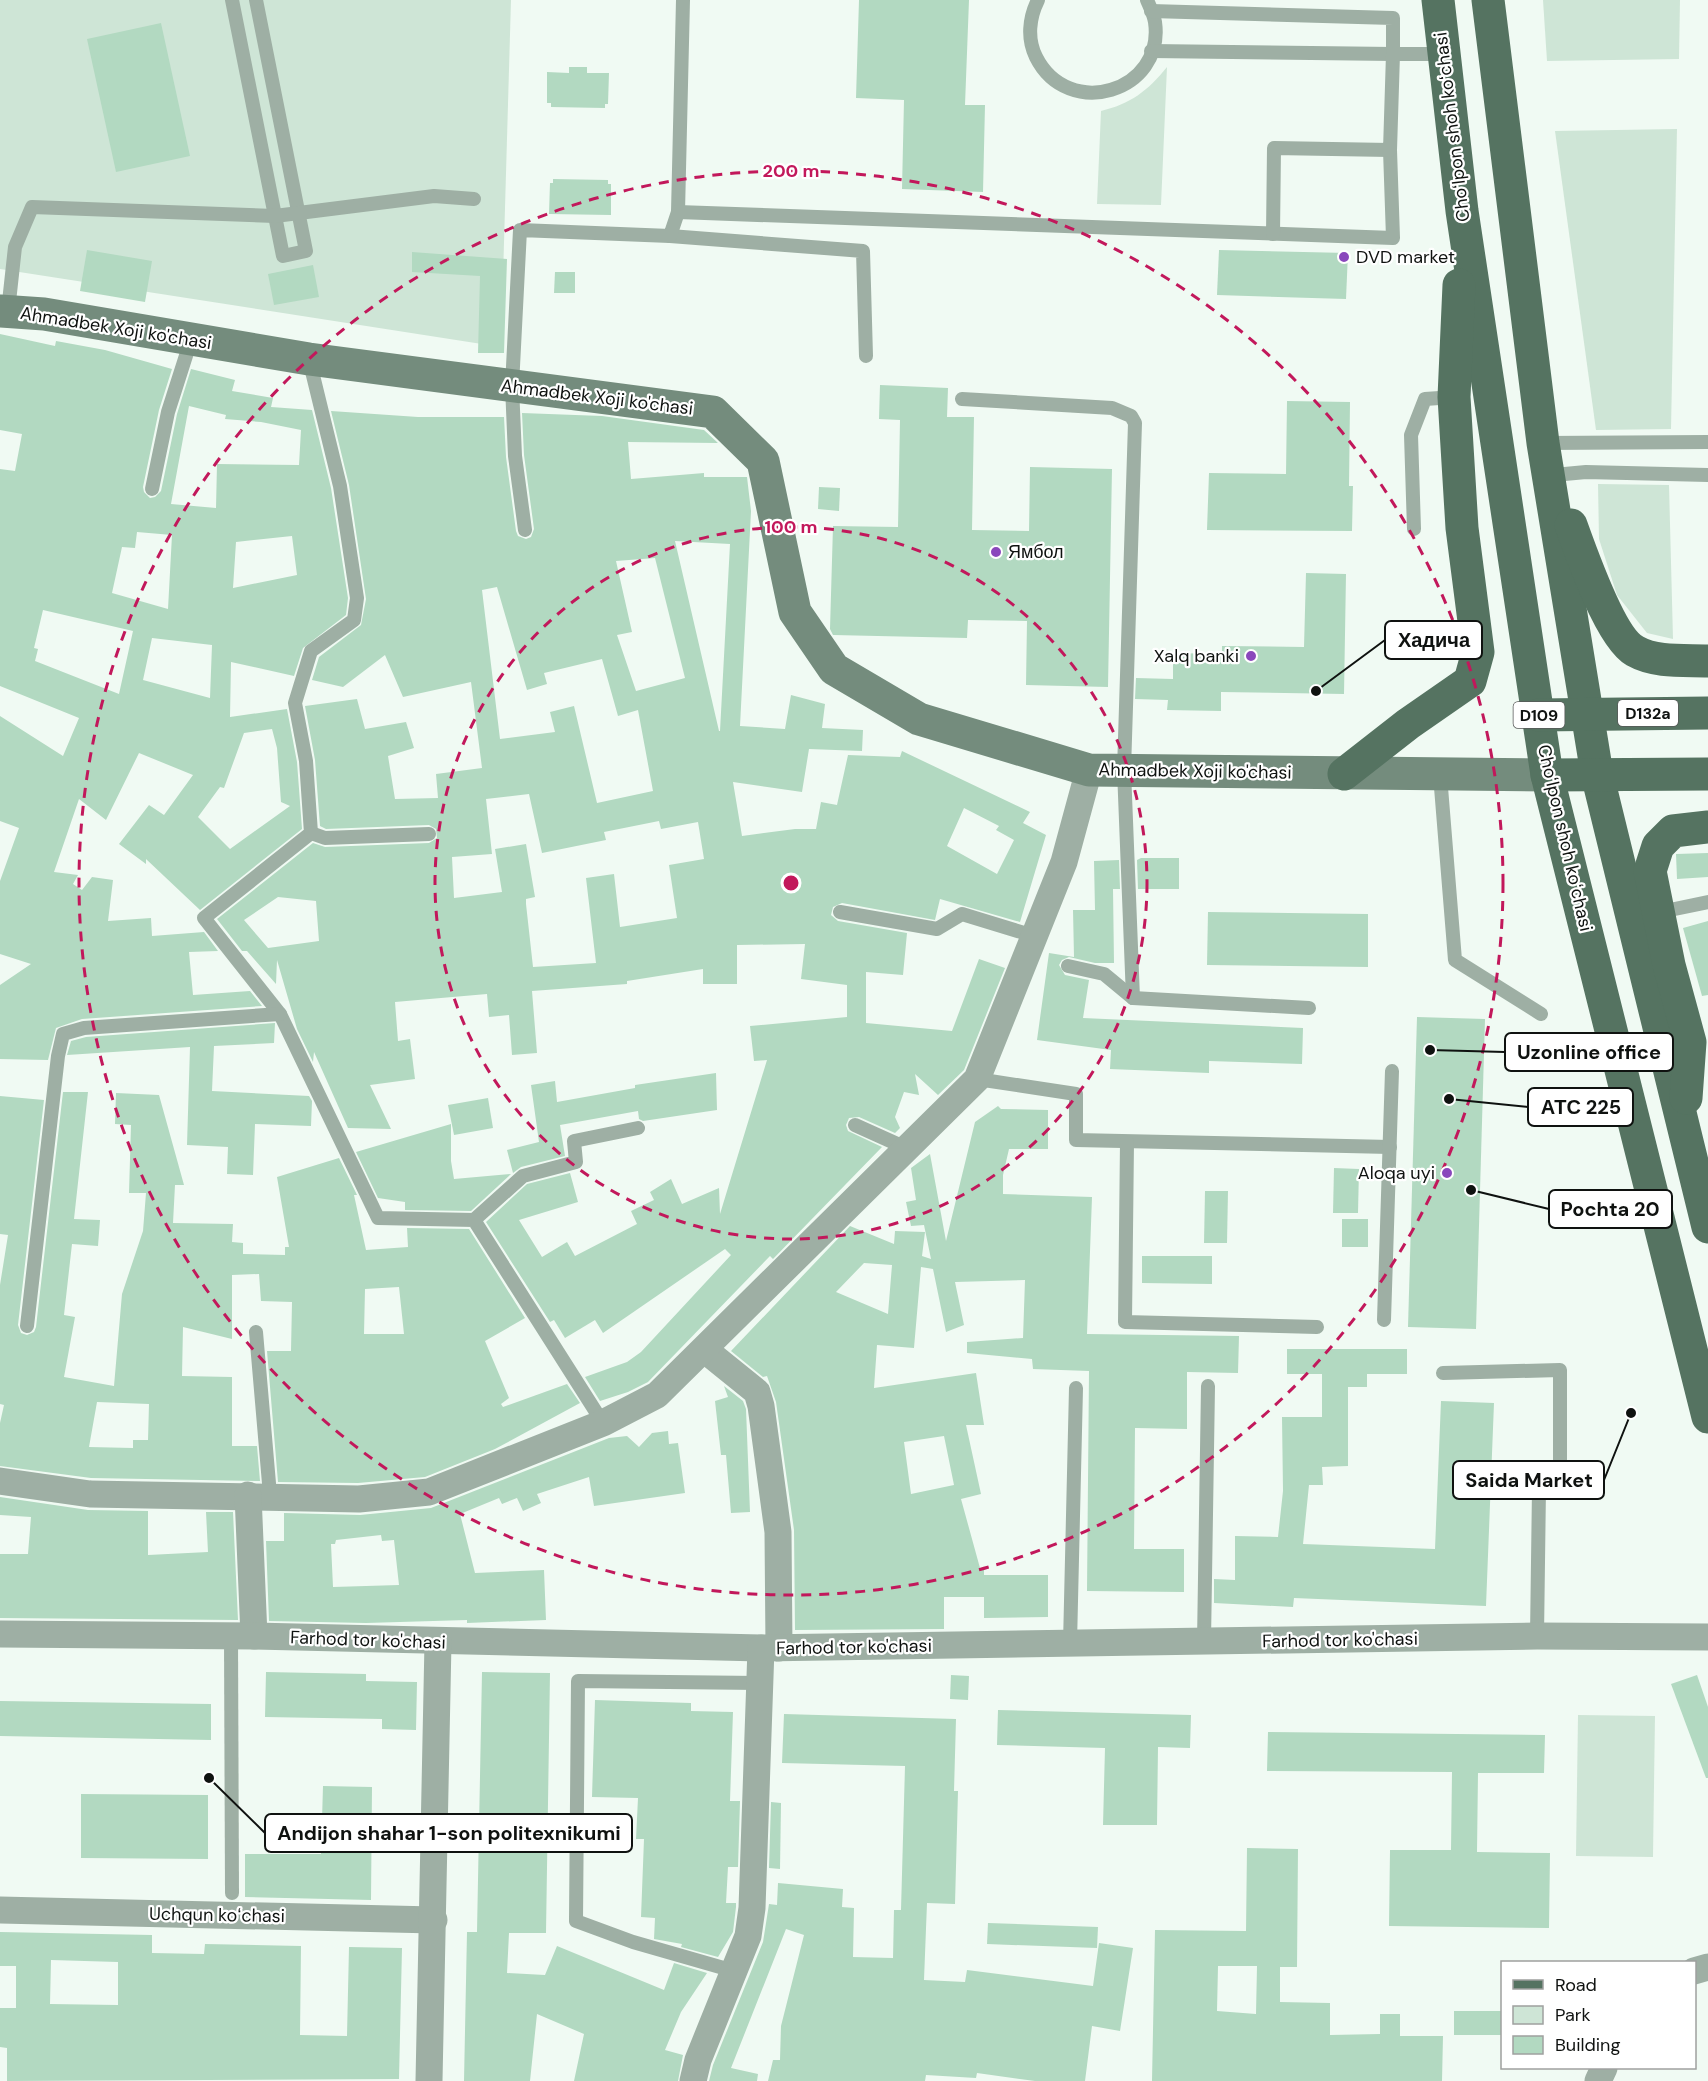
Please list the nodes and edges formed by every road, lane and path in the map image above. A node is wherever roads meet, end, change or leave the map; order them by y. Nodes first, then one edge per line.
1 (232, 0) edge
2 (256, 0) edge
3 (683, 0) edge
4 (1038, 0) edge
5 (1438, 0) edge
6 (1488, 0) edge
7 (1149, 5) edge
8 (1151, 51) junction
9 (1393, 54) junction
10 (1443, 54) junction
11 (1390, 150) junction
12 (474, 199) dead end
13 (1462, 211) junction
14 (678, 212) junction
15 (299, 213) junction
16 (275, 216) junction
17 (1273, 234) junction
18 (670, 236) junction
19 (4, 311) edge
20 (190, 340) junction
21 (866, 356) dead end
22 (309, 360) junction
23 (512, 386) junction
24 (1454, 397) junction
25 (962, 399) dead end
26 (1708, 442) edge
27 (1543, 443) junction
28 (1554, 475) junction
29 (1708, 475) edge
30 (152, 489) dead end
31 (1414, 529) dead end
32 (525, 530) dead end
33 (1708, 661) edge
34 (1588, 712) junction
35 (1708, 713) edge
36 (1539, 715) junction
37 (1568, 744) junction
38 (1089, 770) junction
39 (1124, 770) junction
40 (1344, 774) junction
41 (1597, 774) junction
42 (1708, 774) edge
43 (1440, 775) junction
44 (1547, 775) junction
45 (1708, 827) edge
46 (311, 834) junction
47 (429, 834) dead end
48 (1655, 901) junction
49 (1708, 902) edge
50 (840, 912) dead end
51 (1034, 936) junction
52 (1068, 966) dead end
53 (1132, 998) junction
54 (1309, 1008) dead end
55 (280, 1014) junction
56 (1541, 1014) dead end
57 (1392, 1071) dead end
58 (977, 1079) junction
59 (855, 1125) dead end
60 (638, 1128) dead end
61 (1684, 1130) junction
62 (1127, 1142) junction
63 (1390, 1147) junction
64 (906, 1148) junction
65 (474, 1220) junction
66 (1708, 1227) edge
67 (1384, 1320) dead end
68 (27, 1326) dead end
69 (1317, 1327) dead end
70 (256, 1332) dead end
71 (705, 1350) junction
72 (1443, 1373) dead end
73 (1208, 1386) dead end
74 (1076, 1388) dead end
75 (1708, 1417) edge
76 (603, 1423) junction
77 (0, 1481) edge
78 (259, 1495) junction
79 (0, 1634) edge
80 (1537, 1636) junction
81 (243, 1637) junction
82 (1708, 1637) edge
83 (438, 1642) junction
84 (1204, 1642) junction
85 (1070, 1644) junction
86 (770, 1648) junction
87 (759, 1683) junction
88 (232, 1893) dead end
89 (0, 1910) edge
90 (434, 1920) junction
91 (734, 1971) junction
92 (429, 2081) edge
93 (693, 2081) edge

1 - 16 lane
2 - 15 lane
3 - 14 lane
4 - 8 lane
5 - 10 main road, Choʻlpon shoh koʻchasi / D109
6 - 27 main road, D109
7 - 8 lane
7 - 9 lane
8 - 9 lane
9 - 10 lane
9 - 11 lane
10 - 13 main road, Choʻlpon shoh koʻchasi / D109
11 - 17 lane
11 - 17 lane
12 - 15 lane
13 - 24 main road
13 - 36 main road, Choʻlpon shoh koʻchasi / D109
14 - 17 lane
14 - 18 lane
15 - 16 lane
15 - 16 lane
16 - 19 lane
18 - 21 lane
18 - 23 lane
19 - 20 street, Ahmadbek Xoji ko'chasi
20 - 22 street, Ahmadbek Xoji ko'chasi
20 - 30 lane
22 - 23 street, Ahmadbek Xoji ko'chasi
22 - 46 lane
23 - 32 lane
23 - 38 street, Ahmadbek Xoji ko'chasi
24 - 31 lane
24 - 40 main road
25 - 39 lane
26 - 27 lane
27 - 28 main road
27 - 34 main road, D109
28 - 29 lane
28 - 33 main road
34 - 35 main road, D132a
34 - 36 main road
34 - 37 main road
34 - 41 main road, D109
36 - 37 main road
36 - 44 main road, Choʻlpon shoh koʻchasi / D109
37 - 41 main road
37 - 44 main road
38 - 39 street, Ahmadbek Xoji ko'chasi
38 - 51 street
39 - 40 street, Ahmadbek Xoji ko'chasi
39 - 53 lane
40 - 43 street, Ahmadbek Xoji ko'chasi
41 - 42 main road
41 - 44 main road
41 - 61 main road, D109
43 - 44 street, Ahmadbek Xoji ko'chasi
43 - 56 lane
44 - 75 main road, Choʻlpon shoh koʻchasi / D109
45 - 48 main road
46 - 47 lane
46 - 55 lane
48 - 49 lane
48 - 61 main road
50 - 51 lane
51 - 58 street
52 - 53 lane
53 - 54 lane
55 - 65 lane
55 - 68 lane
57 - 63 lane
58 - 62 lane
58 - 64 street
59 - 64 lane
60 - 65 lane
61 - 66 main road, D109
62 - 63 lane
62 - 69 lane
63 - 67 lane
64 - 71 street
65 - 76 lane
70 - 78 lane
71 - 76 street
71 - 86 street
72 - 80 lane
73 - 84 lane
74 - 85 lane
76 - 78 street
77 - 78 street
78 - 81 street
79 - 81 street, Farhod tor ko'chasi
80 - 82 street, Farhod tor ko'chasi
80 - 84 street, Farhod tor ko'chasi
81 - 83 street, Farhod tor ko'chasi
81 - 88 lane
83 - 86 street, Farhod tor ko'chasi
83 - 90 street
84 - 85 street, Farhod tor ko'chasi
85 - 86 street, Farhod tor ko'chasi
86 - 87 street
87 - 91 street
87 - 91 lane
89 - 90 street, Uchqun koʻchasi
90 - 92 street
91 - 93 street

